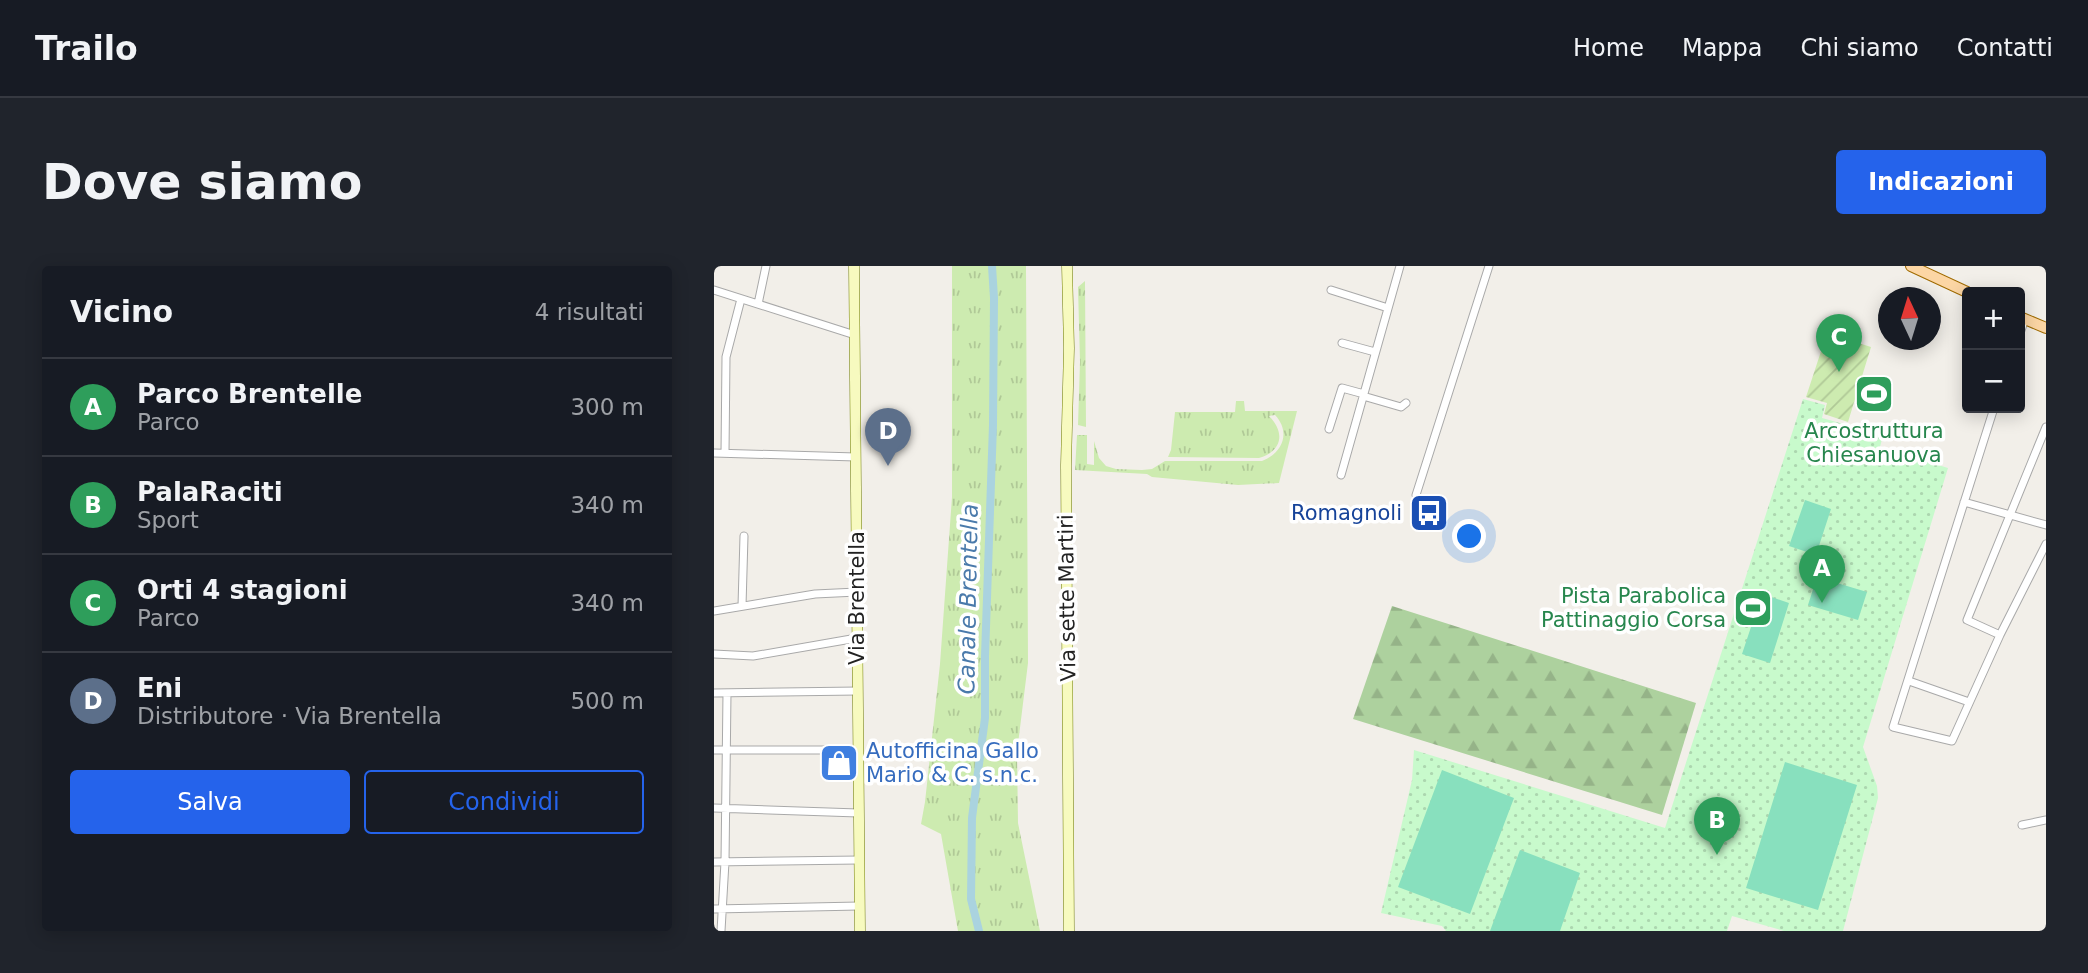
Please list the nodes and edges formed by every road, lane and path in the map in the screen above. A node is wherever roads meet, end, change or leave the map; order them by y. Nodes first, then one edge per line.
1 (766, 266) edge
2 (854, 266) edge
3 (1067, 266) edge
4 (1399, 266) edge
5 (1489, 266) edge
6 (1911, 266) edge
7 (1962, 289) edge
8 (714, 290) edge
9 (1331, 290) dead end
10 (741, 299) junction
11 (758, 304) junction
12 (1388, 308) junction
13 (2025, 319) edge
14 (2046, 328) edge
15 (855, 335) junction
16 (1342, 343) dead end
17 (1375, 352) junction
18 (1363, 395) junction
19 (1406, 403) dead end
20 (1992, 413) edge
21 (2046, 427) edge
22 (1329, 429) dead end
23 (714, 453) edge
24 (724, 453) junction
25 (856, 457) junction
26 (1341, 475) dead end
27 (1416, 495) dead end
28 (1964, 502) junction
29 (2010, 515) junction
30 (2046, 525) edge
31 (744, 536) dead end
32 (2046, 544) edge
33 (857, 592) junction
34 (742, 606) junction
35 (714, 611) edge
36 (2000, 635) junction
37 (857, 638) junction
38 (714, 654) edge
39 (1909, 681) junction
40 (858, 691) junction
41 (714, 693) edge
42 (727, 693) junction
43 (1969, 702) junction
44 (714, 750) edge
45 (727, 750) junction
46 (858, 750) junction
47 (714, 808) edge
48 (726, 808) junction
49 (859, 813) junction
50 (2046, 820) edge
51 (2022, 825) dead end
52 (859, 860) junction
53 (714, 862) edge
54 (725, 862) junction
55 (859, 906) junction
56 (718, 909) edge
57 (721, 931) edge
58 (860, 931) edge
59 (1069, 931) edge

1 - 11 street
2 - 15 main road, Via Brentella
3 - 59 main road, Via sette Martiri
4 - 12 street
5 - 27 street
6 - 7 main road
8 - 10 street
9 - 12 street
10 - 11 street
10 - 24 street
11 - 15 street
12 - 17 street
13 - 14 main road
15 - 25 main road, Via Brentella
16 - 17 street
17 - 18 street
18 - 19 street
18 - 22 street
18 - 26 street
20 - 28 street
21 - 29 street
23 - 24 street
24 - 25 street
25 - 33 main road, Via Brentella
28 - 29 street
28 - 39 street
29 - 30 street
29 - 36 street
31 - 34 street
32 - 36 street
33 - 34 street
33 - 37 main road, Via Brentella
34 - 35 street
36 - 43 street
37 - 38 street
37 - 40 main road, Via Brentella
39 - 43 street
39 - 43 street
40 - 42 street
40 - 46 main road, Via Brentella
41 - 42 street
42 - 45 street
44 - 45 street
45 - 46 street
45 - 48 street
46 - 49 main road, Via Brentella
47 - 48 street
48 - 49 street
48 - 54 street
49 - 52 main road, Via Brentella
50 - 51 street
52 - 54 street
52 - 55 main road, Via Brentella
53 - 54 street
54 - 56 street
55 - 56 street
55 - 58 main road, Via Brentella
56 - 57 street

